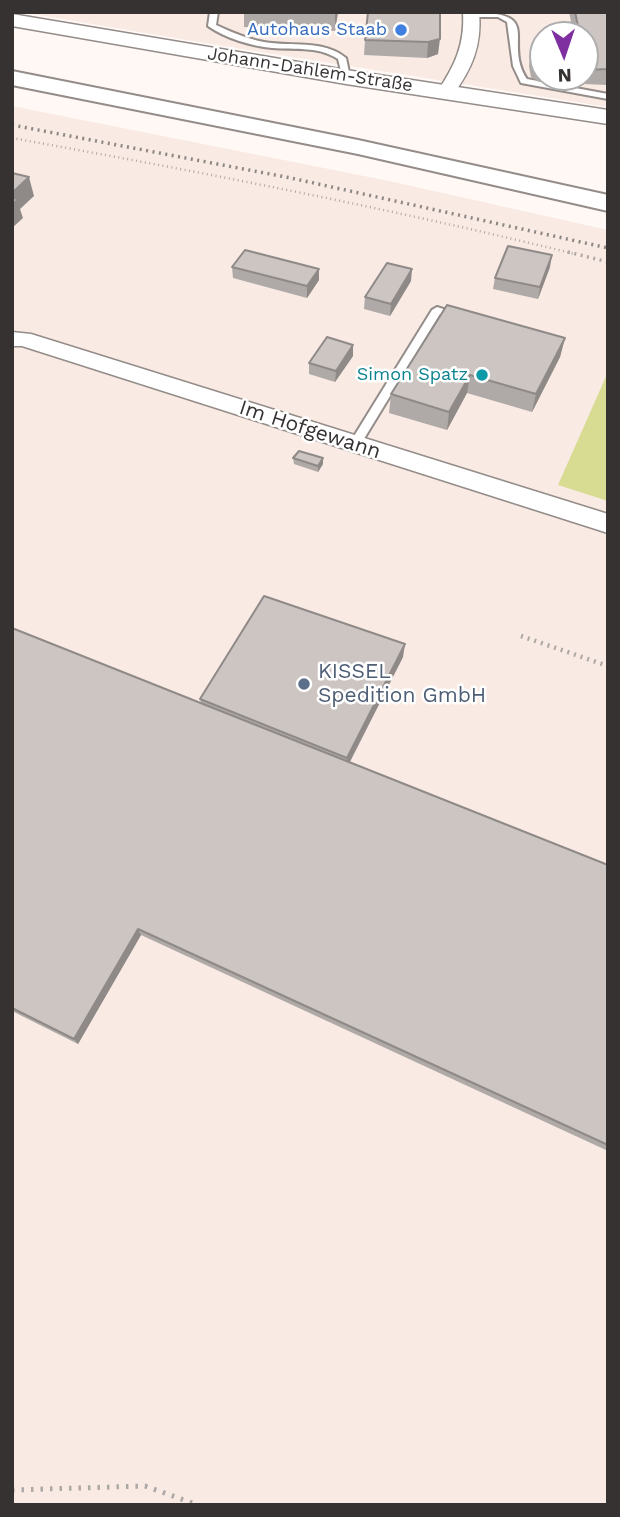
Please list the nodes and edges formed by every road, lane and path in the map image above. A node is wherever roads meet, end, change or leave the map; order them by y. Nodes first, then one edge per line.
1 (214, 12) edge
2 (471, 13) edge
3 (12, 20) edge
4 (12, 61) edge
5 (346, 77) junction
6 (12, 78) edge
7 (446, 92) junction
8 (608, 97) edge
9 (608, 117) edge
10 (12, 138) edge
11 (608, 183) edge
12 (608, 203) edge
13 (608, 262) edge
14 (474, 320) edge
15 (12, 339) edge
16 (355, 444) junction
17 (608, 524) edge
18 (521, 636) dead end
19 (608, 666) edge
20 (12, 1490) edge
21 (198, 1505) edge

1 - 5 lane
2 - 7 street
2 - 8 lane
3 - 5 street, Johann-Dahlem-Straße
4 - 11 highway
5 - 7 street, Johann-Dahlem-Straße
6 - 12 highway
7 - 9 street, Johann-Dahlem-Straße
10 - 13 path
14 - 16 lane
15 - 16 street, Im Hofgewann
16 - 17 street, Im Hofgewann
18 - 19 path
20 - 21 path

